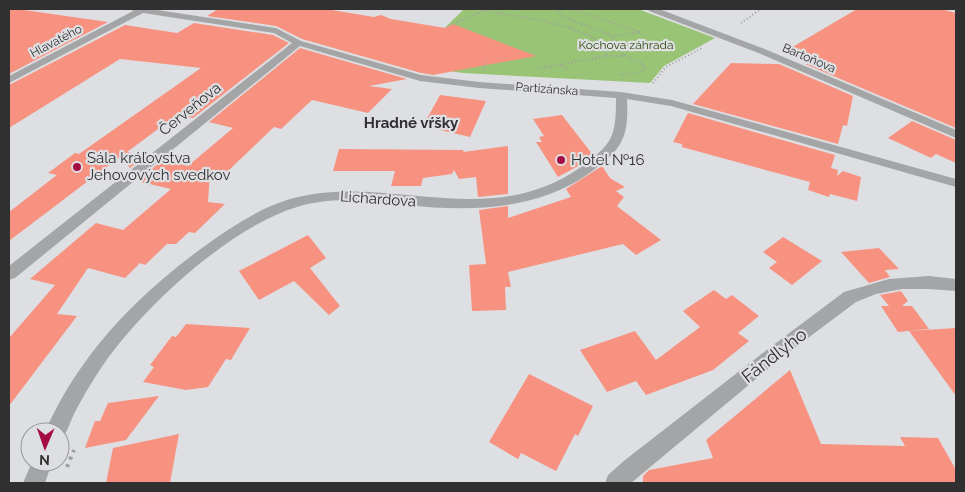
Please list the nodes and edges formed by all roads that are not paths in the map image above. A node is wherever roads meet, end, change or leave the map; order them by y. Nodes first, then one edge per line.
1 (139, 9) edge
2 (652, 9) edge
3 (298, 43) junction
4 (9, 80) edge
5 (621, 95) junction
6 (956, 134) edge
7 (956, 183) edge
8 (9, 274) edge
9 (956, 285) edge
10 (60, 422) edge
11 (616, 483) edge

1 - 3 street, Partizánska
1 - 4 street, Hlavatého
2 - 6 street, Bartoňova
3 - 5 street, Partizánska
3 - 8 street, Červeňova
5 - 7 street, Partizánska
5 - 10 street, Lichardova
9 - 11 street, Fándlyho

